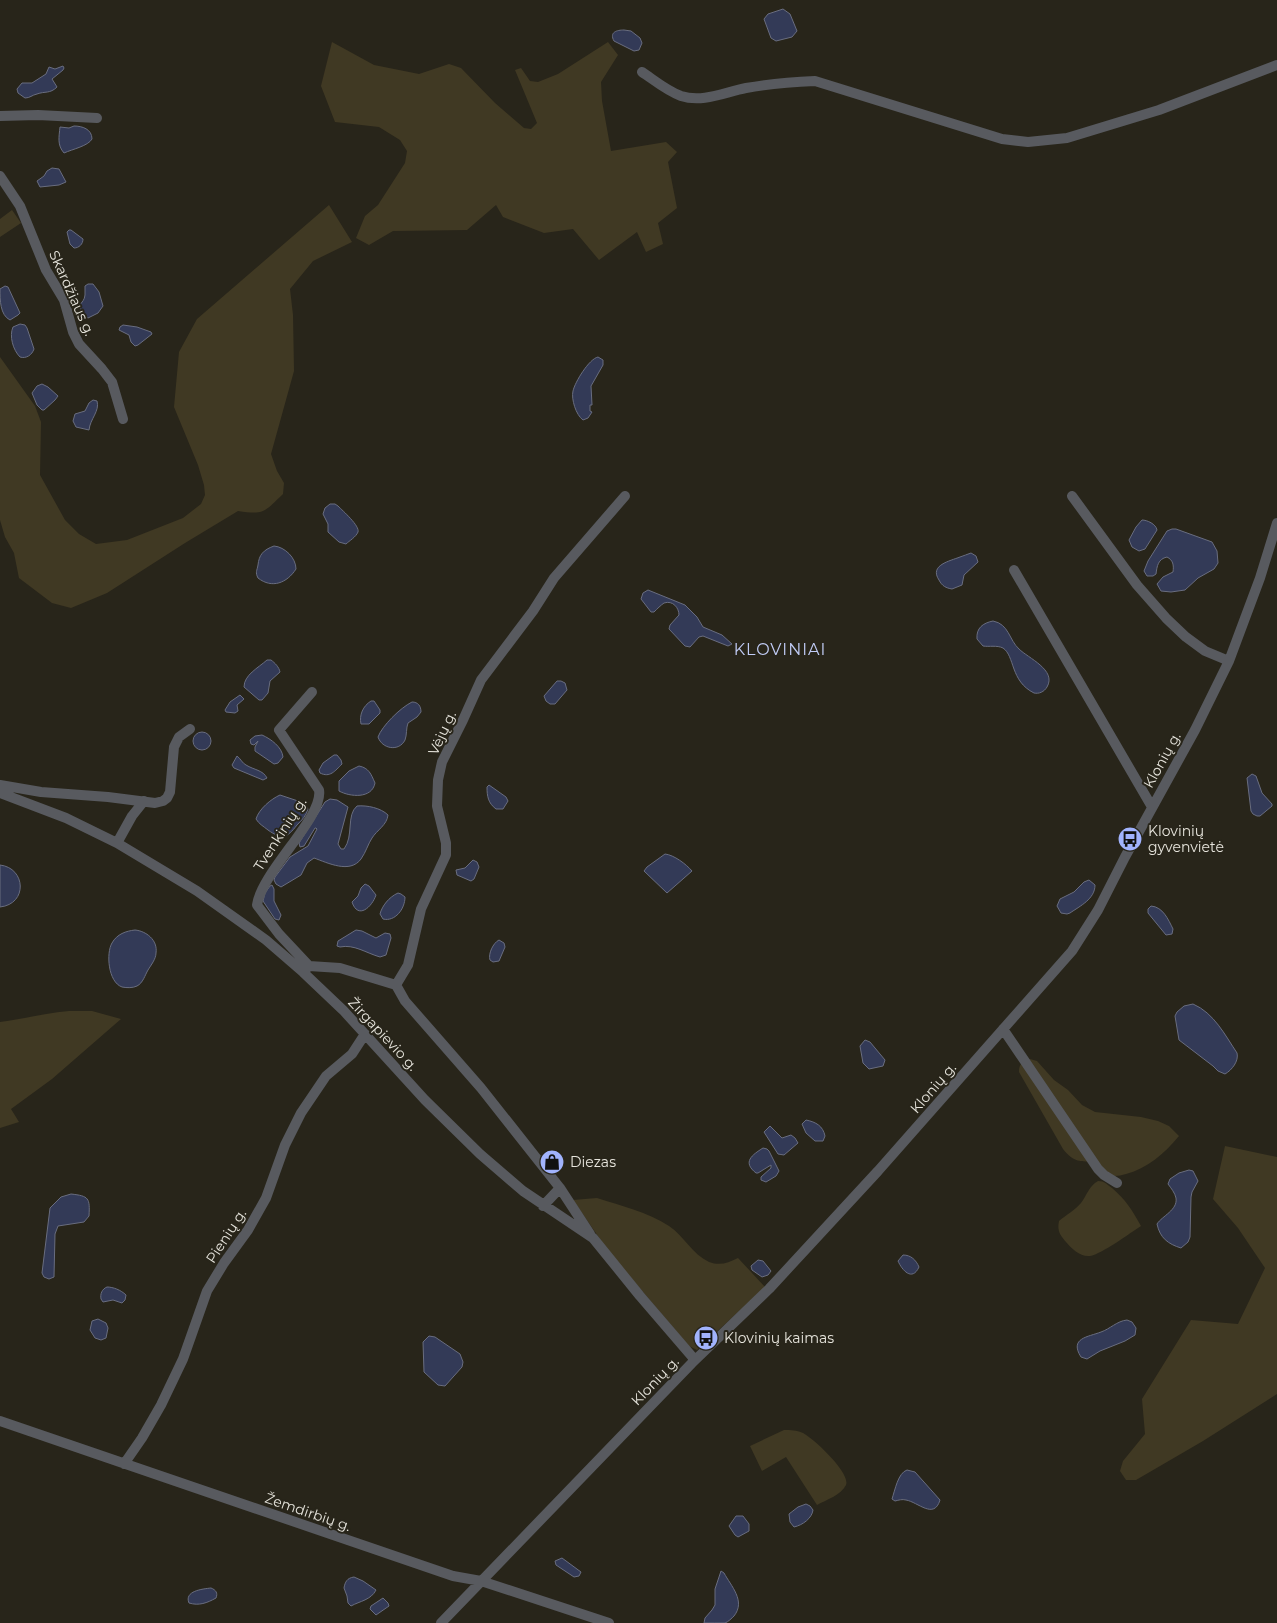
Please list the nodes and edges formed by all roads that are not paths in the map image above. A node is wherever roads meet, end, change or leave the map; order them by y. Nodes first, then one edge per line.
1 (1277, 65) edge
2 (642, 72) dead end
3 (0, 116) edge
4 (97, 118) dead end
5 (0, 176) edge
6 (122, 419) dead end
7 (625, 496) dead end
8 (1072, 496) dead end
9 (1277, 523) edge
10 (1014, 570) dead end
11 (1229, 660) junction
12 (312, 692) dead end
13 (190, 730) dead end
14 (0, 785) edge
15 (0, 793) edge
16 (144, 801) junction
17 (1152, 807) junction
18 (117, 843) junction
19 (306, 969) junction
20 (396, 985) junction
21 (1003, 1029) junction
22 (366, 1034) junction
23 (1117, 1183) dead end
24 (560, 1188) junction
25 (543, 1206) junction
26 (593, 1238) junction
27 (695, 1360) junction
28 (0, 1421) edge
29 (124, 1464) junction
30 (481, 1582) junction
31 (441, 1623) edge
32 (609, 1623) edge

1 - 2 street
3 - 4 street
5 - 6 street, Skardžiaus g.
7 - 20 street, Vėjų g.
8 - 11 street
9 - 11 street, Klonių g.
10 - 17 street
11 - 17 street, Klonių g.
12 - 19 street, Tvenkinių g.
13 - 16 street
14 - 16 street
15 - 18 street, Žirgapievio g.
16 - 18 street
17 - 21 street, Klonių g.
18 - 19 street, Žirgapievio g.
19 - 20 street
19 - 22 street, Žirgapievio g.
20 - 24 street
21 - 23 street
21 - 27 street, Klonių g.
22 - 25 street, Žirgapievio g.
22 - 29 street, Pienių g.
24 - 25 street
24 - 26 street
25 - 26 street, Žirgapievio g.
26 - 27 street, Žirgapievio g.
27 - 30 street, Klonių g.
28 - 29 street, Žemdirbių g.
29 - 30 street, Žemdirbių g.
30 - 31 street, Klonių g.
30 - 32 street, Žemdirbių g.

